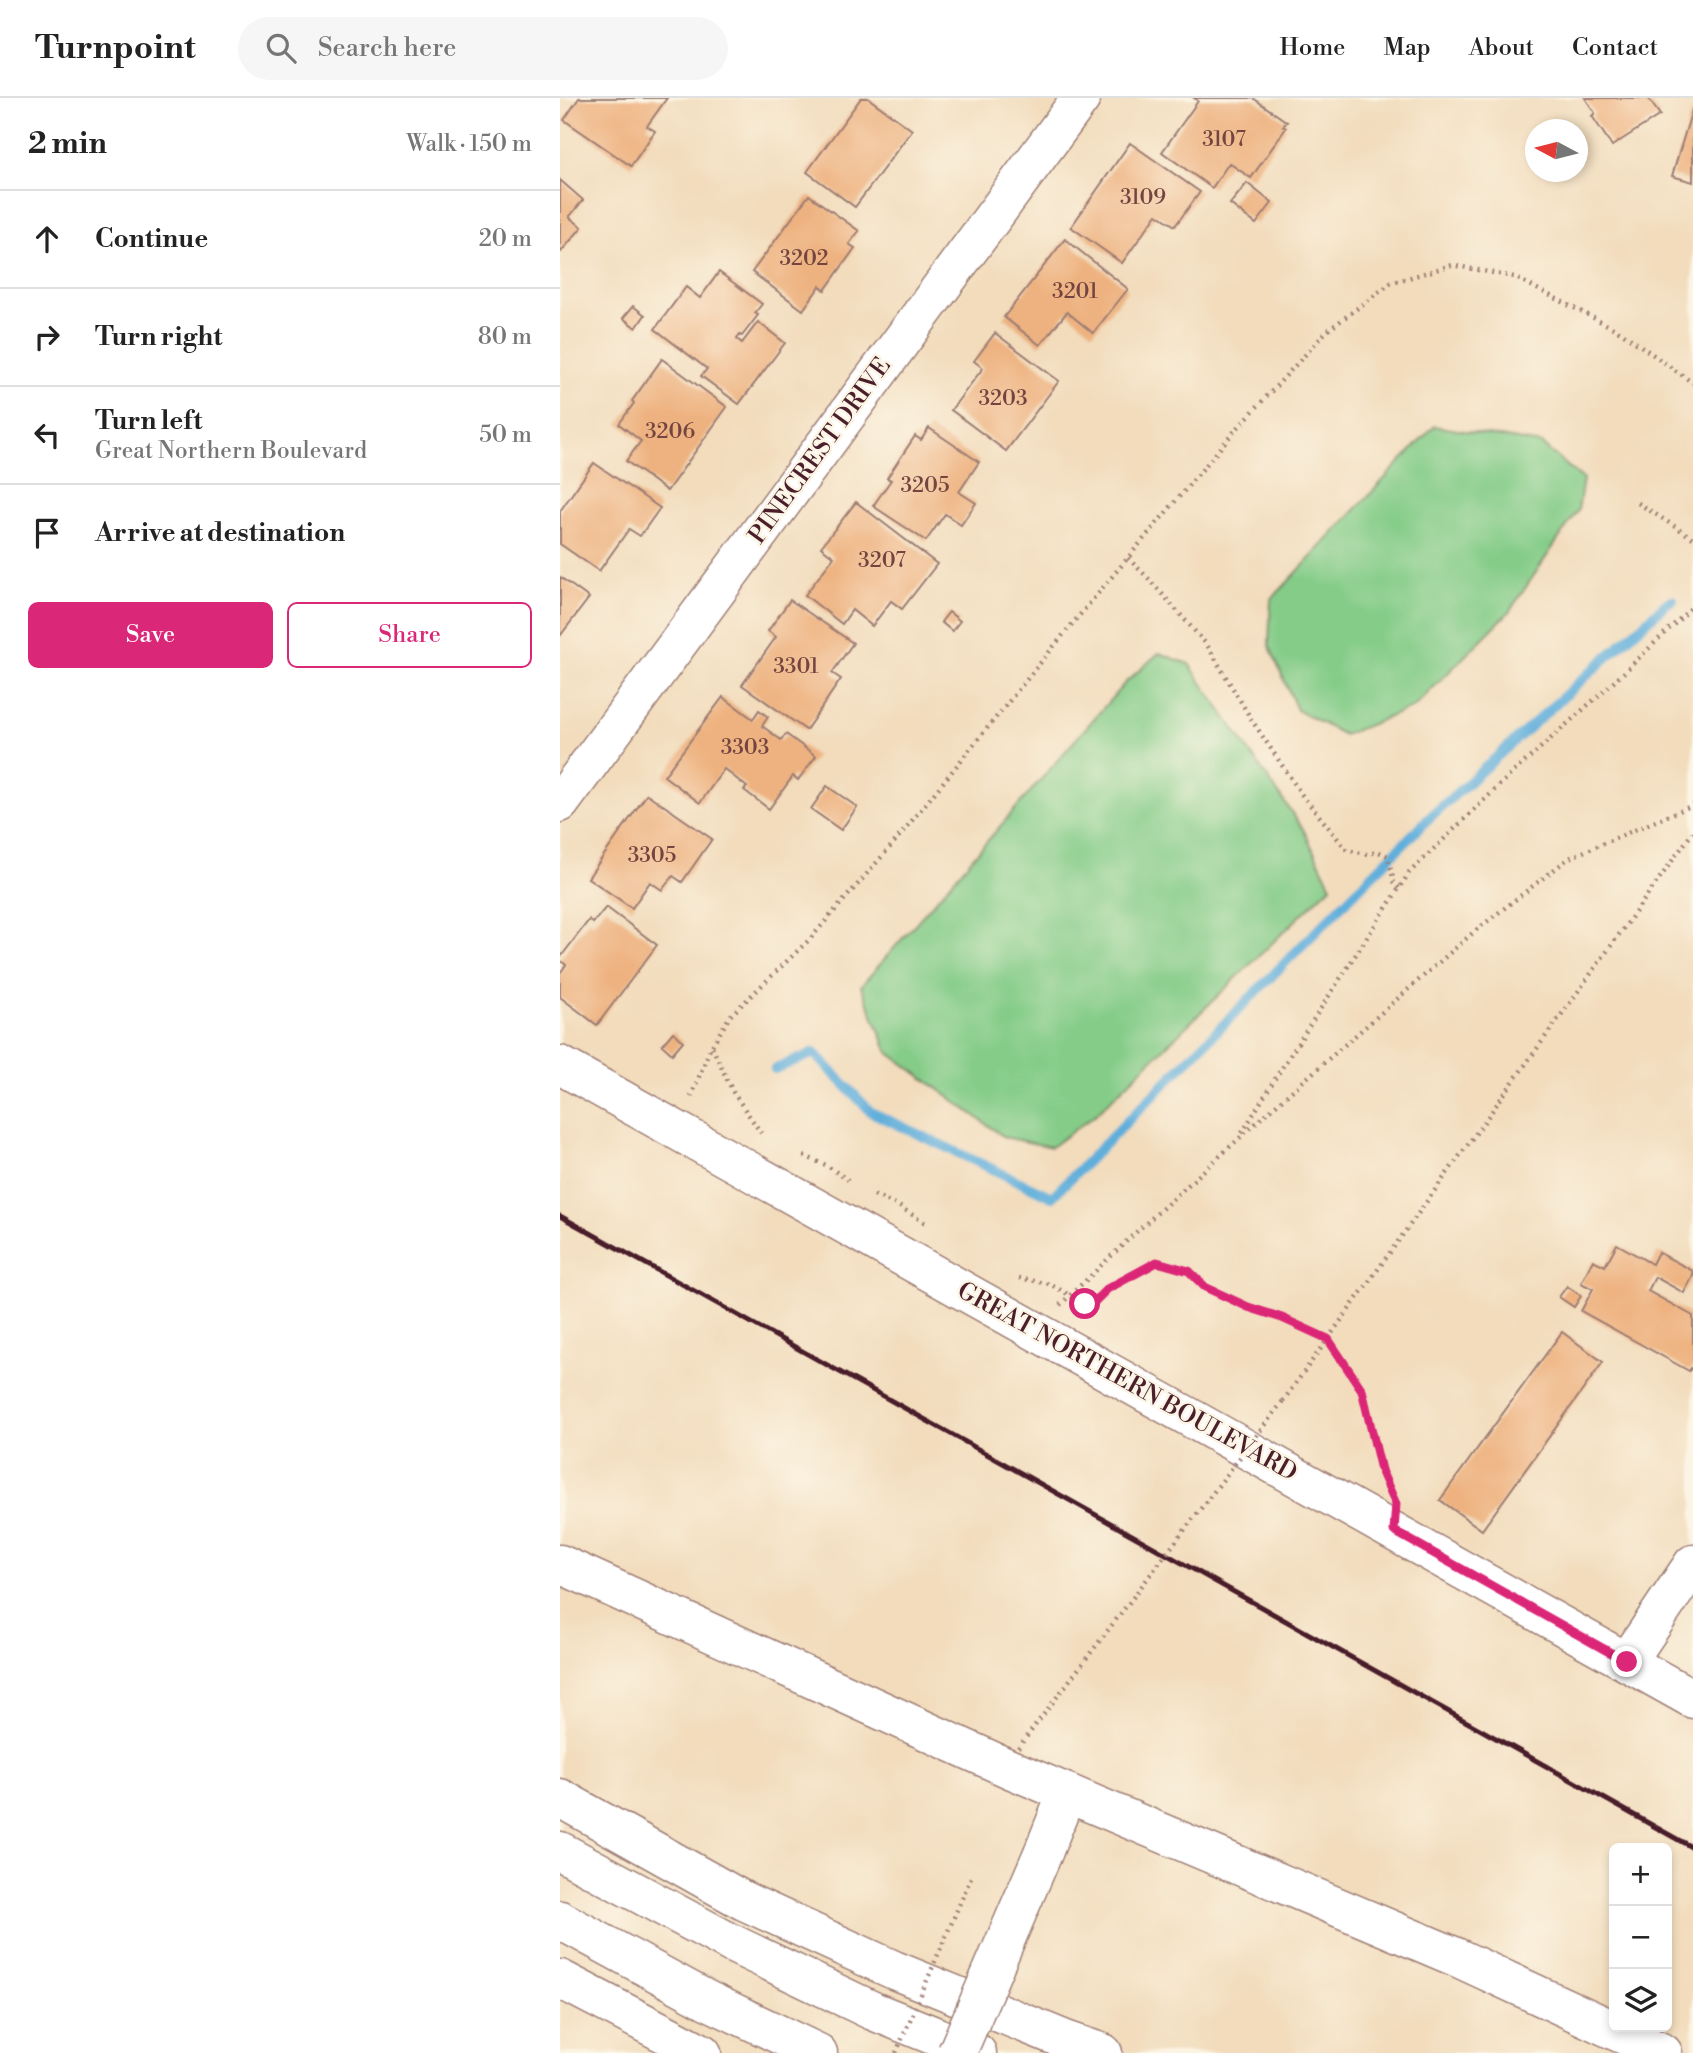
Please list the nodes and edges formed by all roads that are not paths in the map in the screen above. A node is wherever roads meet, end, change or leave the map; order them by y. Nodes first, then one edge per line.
1 (1081, 98) edge
2 (560, 803) edge
3 (560, 1065) edge
4 (560, 1564) edge
5 (1693, 1564) edge
6 (1627, 1662) junction
7 (1693, 1699) edge
8 (1067, 1793) junction
9 (560, 1798) edge
10 (560, 1851) edge
11 (560, 1920) edge
12 (565, 1983) edge
13 (702, 2053) edge
14 (818, 2053) edge
15 (957, 2053) edge
16 (977, 2053) edge
17 (1103, 2053) edge
18 (1663, 2053) edge

1 - 2 main road, PINECREST DRIVE
3 - 6 main road, GREAT NORTHERN BOULEVARD
4 - 8 main road
5 - 6 main road
6 - 7 main road, GREAT NORTHERN BOULEVARD
8 - 15 main road, bridge
8 - 18 main road
9 - 17 main road
10 - 16 main road
11 - 14 main road
12 - 13 main road

